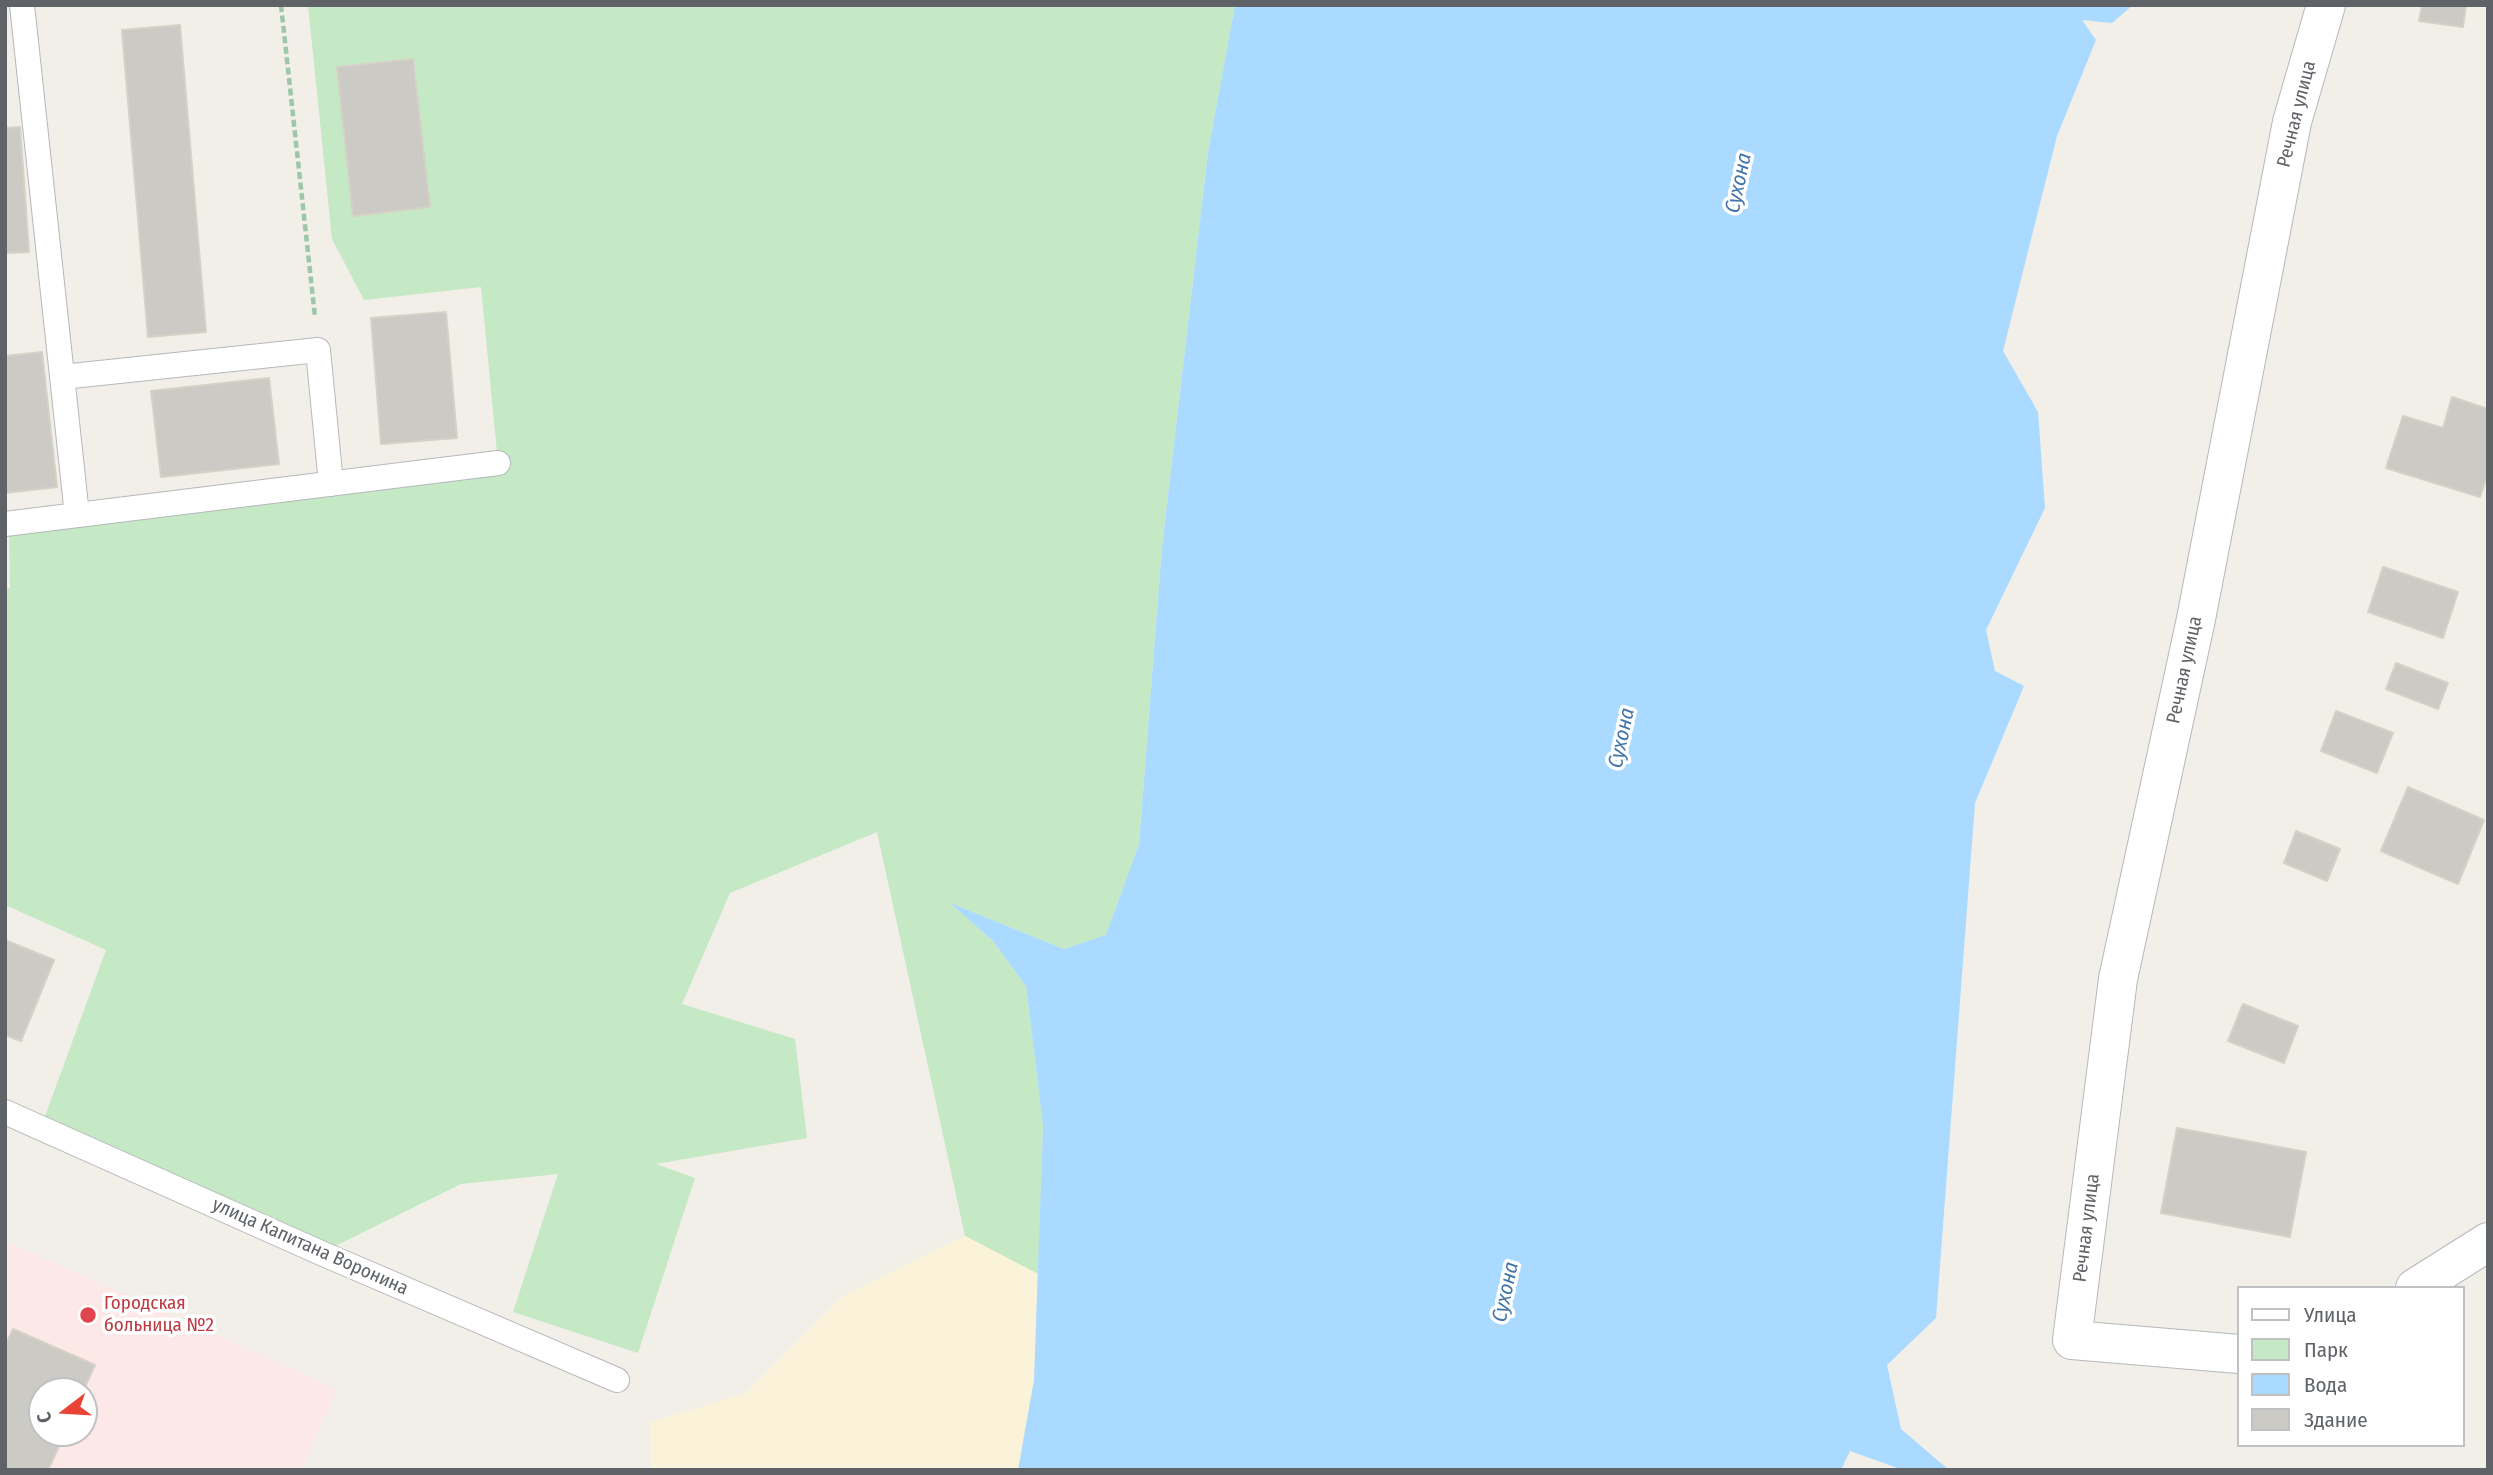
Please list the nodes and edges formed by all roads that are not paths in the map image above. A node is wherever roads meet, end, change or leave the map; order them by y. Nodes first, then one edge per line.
1 (22, 5) edge
2 (2326, 5) edge
3 (62, 377) junction
4 (498, 463) dead end
5 (331, 484) junction
6 (77, 515) junction
7 (5, 524) edge
8 (5, 1112) edge
9 (2488, 1242) edge
10 (2418, 1286) edge
11 (2238, 1354) edge
12 (617, 1380) dead end

1 - 3 lane
2 - 11 street, Речная улица
3 - 5 lane
3 - 6 lane
4 - 5 lane
5 - 6 lane
6 - 7 lane
8 - 12 lane, улица Капитана Воронина
9 - 10 street

